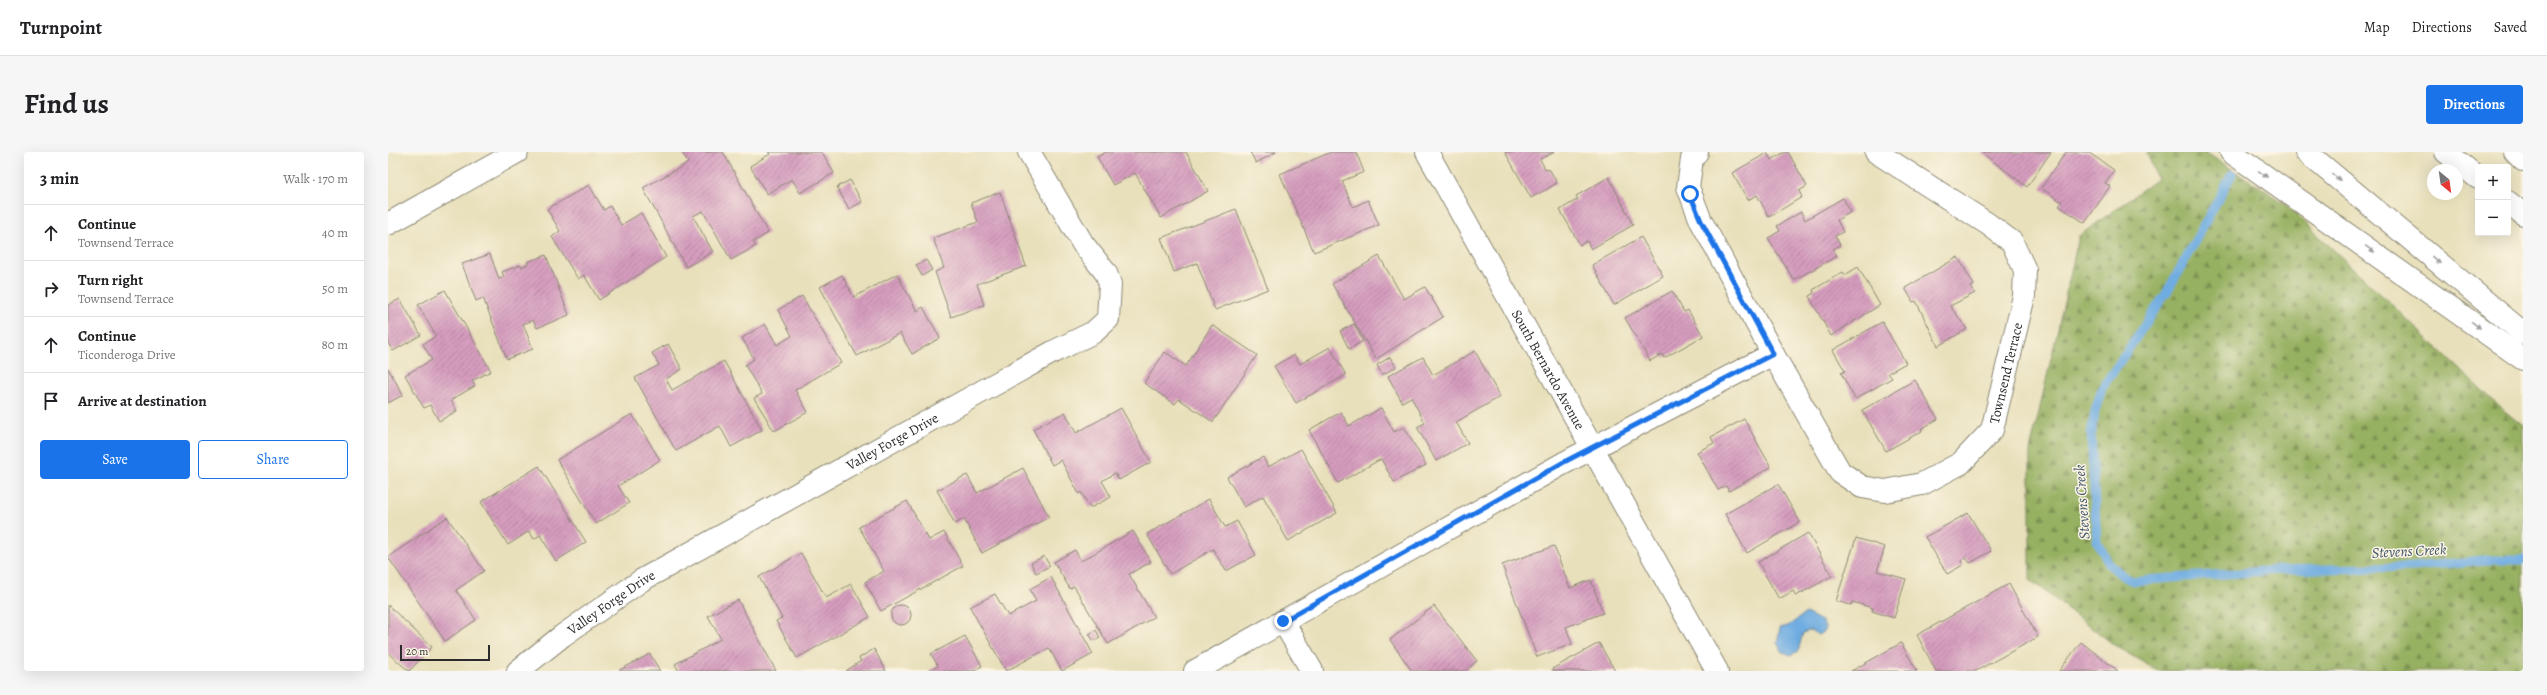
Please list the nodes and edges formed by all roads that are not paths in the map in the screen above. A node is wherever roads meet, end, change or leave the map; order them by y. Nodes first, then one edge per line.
1 (517, 152) edge
2 (1029, 152) edge
3 (1427, 152) edge
4 (1697, 152) edge
5 (1876, 152) edge
6 (2231, 152) edge
7 (2306, 152) edge
8 (2446, 152) edge
9 (2515, 152) edge
10 (2523, 160) edge
11 (2475, 176) edge
12 (2511, 204) edge
13 (2523, 214) edge
14 (388, 224) edge
15 (2523, 333) edge
16 (1773, 354) junction
17 (2523, 359) edge
18 (1592, 449) junction
19 (1283, 621) junction
20 (518, 671) edge
21 (1196, 671) edge
22 (1312, 671) edge
23 (1718, 671) edge

1 - 14 main road
2 - 20 main road, Valley Forge Drive
3 - 18 main road, South Bernardo Avenue
4 - 16 main road, Townsend Terrace
5 - 16 main road, Townsend Terrace
6 -> 17 main road
7 -> 15 main road
8 - 11 main road
9 - 10 main road
12 - 13 main road
16 - 18 main road
18 - 19 main road
18 - 23 main road, South Bernardo Avenue
19 - 21 main road
19 - 22 main road

